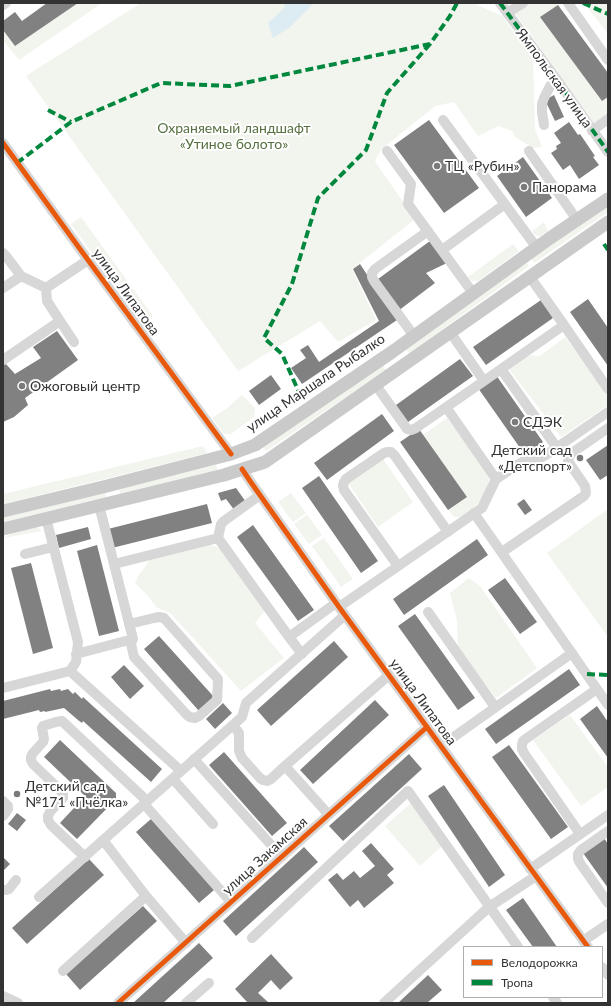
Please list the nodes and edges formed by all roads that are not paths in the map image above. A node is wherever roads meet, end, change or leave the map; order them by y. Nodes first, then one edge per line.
1 (6, 3) edge
2 (500, 3) edge
3 (523, 3) edge
4 (568, 3) edge
5 (3, 5) edge
6 (507, 13) junction
7 (608, 60) edge
8 (557, 80) junction
9 (608, 119) edge
10 (443, 120) dead end
11 (544, 125) dead end
12 (592, 131) junction
13 (3, 143) edge
14 (387, 151) dead end
15 (529, 151) dead end
16 (608, 152) edge
17 (608, 199) edge
18 (504, 204) junction
19 (577, 220) junction
20 (608, 222) edge
21 (428, 231) junction
22 (537, 248) junction
23 (442, 250) junction
24 (3, 253) edge
25 (88, 260) junction
26 (20, 276) junction
27 (530, 276) junction
28 (3, 288) edge
29 (46, 288) junction
30 (473, 293) junction
31 (60, 321) junction
32 (564, 325) junction
33 (450, 332) junction
34 (414, 336) junction
35 (74, 342) dead end
36 (392, 352) junction
37 (3, 360) edge
38 (403, 365) junction
39 (502, 369) junction
40 (484, 381) junction
41 (375, 384) junction
42 (608, 389) edge
43 (446, 407) junction
44 (608, 412) edge
45 (608, 428) edge
46 (556, 448) junction
47 (231, 454) junction
48 (242, 469) junction
49 (496, 479) junction
50 (103, 487) junction
51 (260, 495) junction
52 (104, 504) junction
53 (3, 511) edge
54 (474, 513) junction
55 (46, 518) junction
56 (3, 529) edge
57 (448, 532) junction
58 (218, 538) junction
59 (53, 547) junction
60 (502, 552) junction
61 (25, 554) dead end
62 (114, 564) junction
63 (398, 566) junction
64 (340, 608) junction
65 (428, 612) dead end
66 (129, 624) junction
67 (289, 637) junction
68 (133, 639) junction
69 (572, 653) junction
70 (76, 654) junction
71 (302, 654) junction
72 (70, 671) junction
73 (389, 675) junction
74 (3, 688) edge
75 (597, 689) junction
76 (608, 705) edge
77 (495, 707) junction
78 (232, 725) junction
79 (427, 727) junction
80 (441, 746) junction
81 (194, 759) junction
82 (286, 766) junction
83 (181, 771) junction
84 (172, 778) junction
85 (3, 801) edge
86 (145, 803) junction
87 (329, 815) junction
88 (608, 815) edge
89 (3, 816) edge
90 (213, 824) dead end
91 (608, 831) edge
92 (580, 834) junction
93 (103, 840) junction
94 (85, 857) junction
95 (282, 857) junction
96 (533, 872) junction
97 (16, 880) dead end
98 (3, 890) edge
99 (146, 896) junction
100 (39, 897) dead end
101 (231, 902) junction
102 (608, 902) edge
103 (490, 907) junction
104 (608, 924) edge
105 (252, 938) dead end
106 (186, 943) junction
107 (585, 944) edge
108 (517, 946) edge
109 (63, 971) dead end
110 (210, 983) dead end
111 (3, 996) edge
112 (15, 1002) edge
113 (118, 1003) edge
114 (186, 1003) edge
115 (384, 1003) edge

1 - 5 street
2 - 6 street, Ямпольская улица
3 - 6 street
4 - 7 street
6 - 8 street, Ямпольская улица
8 - 11 street
8 - 12 street, Ямпольская улица
9 - 12 street
10 - 18 street
12 - 16 street, Ямпольская улица
13 - 25 street, улица Липатова
14 - 21 street
15 - 19 street
17 - 19 main road, улица Маршала Рыбалко
18 - 22 street
18 - 23 street
19 - 22 main road, улица Маршала Рыбалко
20 - 27 main road
21 - 23 street
21 - 34 street
22 - 30 main road, улица Маршала Рыбалко
23 - 30 street
24 - 26 street
25 - 29 street
25 - 47 street, улица Липатова
26 - 28 street
26 - 29 street
27 - 32 street
27 - 33 main road
29 - 31 street
30 - 34 main road, улица Маршала Рыбалко
31 - 35 street
31 - 37 street
32 - 39 street
32 - 42 street
33 - 38 main road
33 - 40 street
34 - 36 main road, улица Маршала Рыбалко
36 - 38 main road
36 - 47 main road, улица Маршала Рыбалко
38 - 41 main road
39 - 40 street
39 - 46 street
40 - 43 street
41 - 43 street
41 - 48 main road
43 - 49 street
44 - 46 street
45 - 60 street
46 - 49 street
47 - 48 main road, улица Липатова
47 - 50 main road, улица Маршала Рыбалко
48 - 51 street, улица Липатова
48 - 52 main road
49 - 54 street
50 - 52 main road
50 - 53 main road, улица Маршала Рыбалко
51 - 58 street
51 - 64 street, улица Липатова
52 - 55 main road
52 - 62 street
54 - 57 street
54 - 60 street
55 - 56 main road
55 - 59 street
57 - 63 street
57 - 63 street
58 - 62 street
58 - 67 street
59 - 61 street
59 - 70 street
60 - 69 street
62 - 66 street
63 - 64 street
64 - 67 street
64 - 71 street
64 - 73 street, улица Липатова
65 - 77 street
66 - 68 street
66 - 68 street
67 - 71 street
68 - 70 street
69 - 75 street
69 - 77 street
70 - 72 street
71 - 78 street
72 - 74 street
72 - 83 street
73 - 79 street, улица Липатова
73 - 82 street
75 - 76 street
75 - 92 street
77 - 80 street
78 - 81 street
78 - 82 street
79 - 80 street, улица Липатова
79 - 87 street, улица Закамская
80 - 96 street, улица Липатова
81 - 83 street
81 - 95 street
82 - 87 street
83 - 84 street
84 - 86 street
84 - 90 street
85 - 89 street
86 - 93 street
86 - 94 street
86 - 101 street
87 - 95 street, улица Закамская
88 - 92 street
91 - 102 street
92 - 96 street
93 - 94 street
93 - 99 street
94 - 100 street
95 - 101 street, улица Закамская
96 - 103 street
96 - 107 street, улица Липатова
97 - 98 street
99 - 106 street
99 - 109 street
101 - 106 street, улица Закамская
103 - 105 street
103 - 108 street
103 - 115 street
104 - 107 street
106 - 113 street, улица Закамская
110 - 114 street
111 - 112 street

